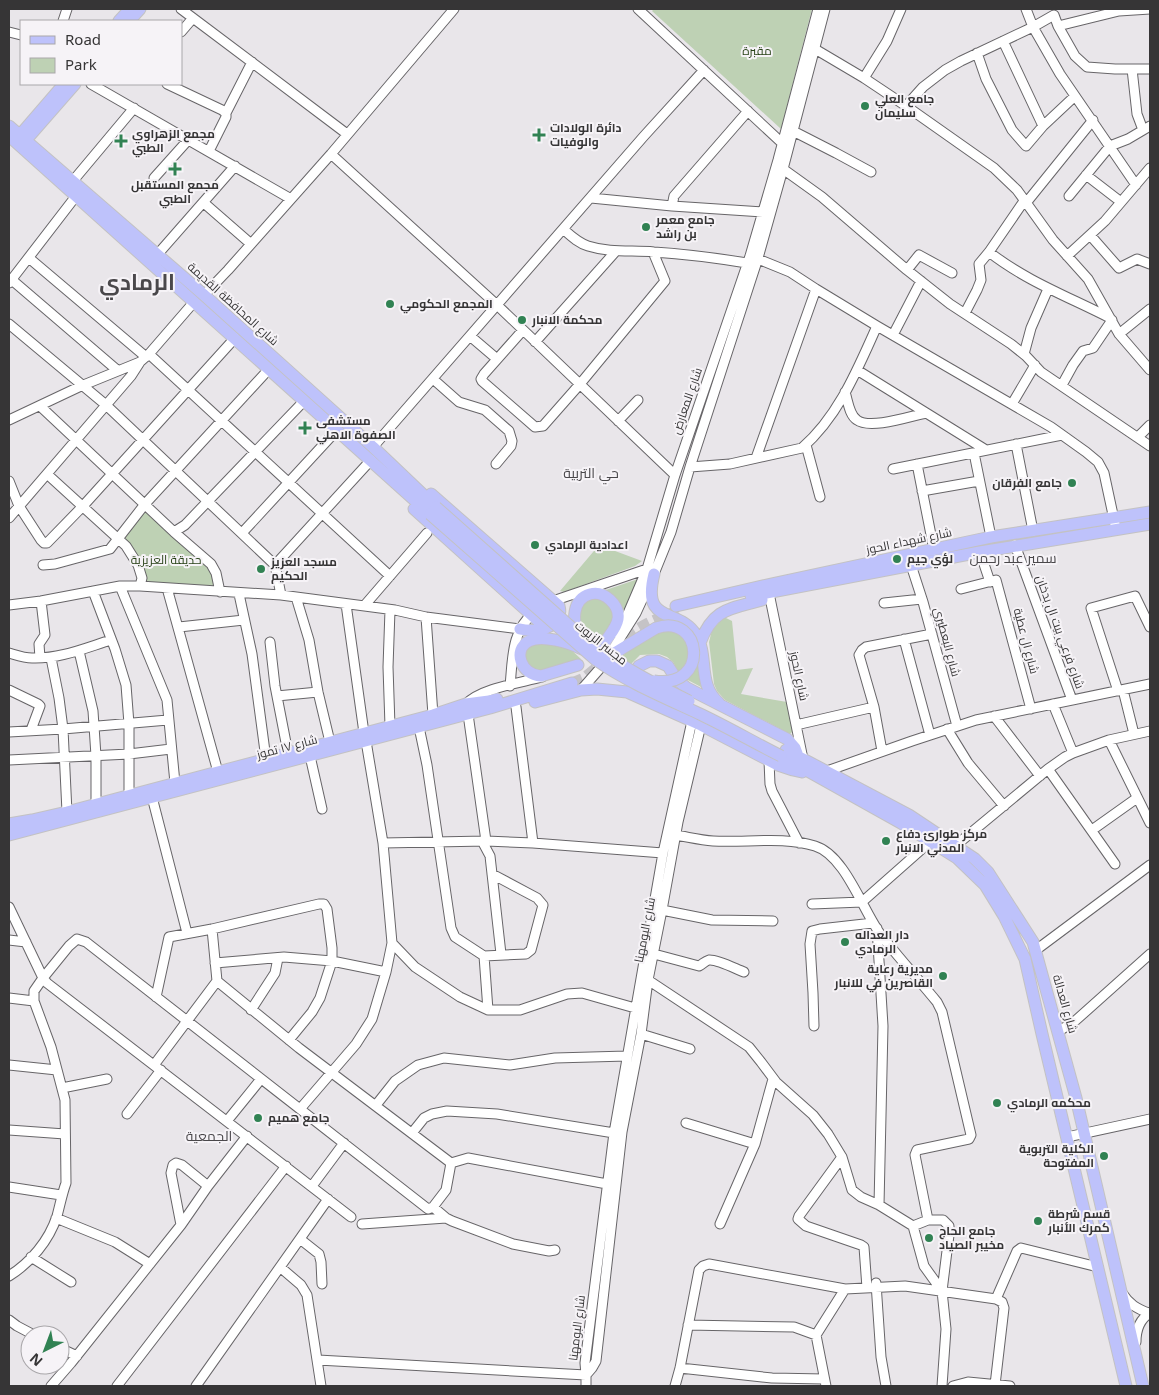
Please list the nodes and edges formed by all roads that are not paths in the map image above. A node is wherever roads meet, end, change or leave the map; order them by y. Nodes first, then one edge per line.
1 (130, 9) edge
2 (140, 9) edge
3 (181, 9) edge
4 (453, 9) edge
5 (638, 9) edge
6 (818, 9) edge
7 (825, 9) edge
8 (901, 9) edge
9 (1026, 9) edge
10 (1150, 9) edge
11 (1120, 10) edge
12 (1054, 12) edge
13 (193, 18) junction
14 (120, 20) edge
15 (130, 20) edge
16 (1058, 26) junction
17 (1033, 27) junction
18 (182, 31) edge
19 (1003, 42) junction
20 (815, 49) junction
21 (977, 53) junction
22 (252, 62) junction
23 (1132, 69) junction
24 (1150, 69) edge
25 (704, 70) junction
26 (864, 78) junction
27 (64, 85) edge
28 (74, 85) edge
29 (93, 85) edge
30 (169, 85) edge
31 (1074, 96) junction
32 (57, 98) junction
33 (906, 106) junction
34 (134, 108) junction
35 (748, 111) junction
36 (226, 113) junction
37 (1093, 120) junction
38 (9, 126) edge
39 (1043, 126) junction
40 (1146, 128) edge
41 (793, 132) junction
42 (347, 134) junction
43 (16, 140) edge
44 (189, 140) junction
45 (782, 143) junction
46 (1110, 146) junction
47 (209, 151) junction
48 (331, 154) junction
49 (235, 166) junction
50 (1150, 168) edge
51 (783, 169) junction
52 (871, 172) dead end
53 (1086, 175) junction
54 (154, 178) dead end
55 (72, 182) junction
56 (1136, 185) junction
57 (76, 196) junction
58 (1068, 196) dead end
59 (590, 198) junction
60 (291, 199) junction
61 (204, 202) junction
62 (1025, 202) junction
63 (1122, 202) junction
64 (672, 206) junction
65 (764, 212) junction
66 (563, 229) junction
67 (1090, 235) junction
68 (251, 244) junction
69 (616, 251) junction
70 (653, 252) junction
71 (989, 252) junction
72 (158, 255) junction
73 (1067, 256) junction
74 (29, 258) junction
75 (752, 259) junction
76 (1150, 264) edge
77 (907, 270) junction
78 (952, 273) dead end
79 (921, 280) junction
80 (10, 282) edge
81 (816, 289) junction
82 (1048, 289) junction
83 (199, 298) junction
84 (497, 305) junction
85 (1150, 309) edge
86 (965, 313) junction
87 (1111, 319) junction
88 (9, 324) edge
89 (877, 326) junction
90 (523, 330) junction
91 (1119, 334) junction
92 (893, 335) junction
93 (470, 336) junction
94 (235, 338) junction
95 (536, 342) junction
96 (1024, 354) junction
97 (145, 358) junction
98 (497, 359) junction
99 (1035, 365) junction
100 (269, 369) junction
101 (117, 370) junction
102 (857, 370) junction
103 (1150, 370) edge
104 (433, 379) junction
105 (580, 384) junction
106 (1062, 385) junction
107 (81, 386) junction
108 (188, 390) junction
109 (845, 392) junction
110 (638, 400) dead end
111 (304, 401) junction
112 (1012, 404) junction
113 (40, 406) junction
114 (106, 406) junction
115 (926, 413) junction
116 (9, 420) edge
117 (222, 421) junction
118 (618, 421) junction
119 (1150, 425) edge
120 (337, 430) junction
121 (1062, 435) junction
122 (1138, 437) junction
123 (143, 439) junction
124 (76, 440) junction
125 (1016, 444) junction
126 (806, 445) junction
127 (1150, 446) edge
128 (373, 448) junction
129 (986, 450) junction
130 (256, 452) junction
131 (974, 453) junction
132 (756, 458) junction
133 (371, 460) junction
134 (496, 464) dead end
135 (917, 464) junction
136 (690, 467) junction
137 (893, 469) dead end
138 (176, 470) junction
139 (380, 470) junction
140 (113, 473) junction
141 (47, 474) junction
142 (675, 475) junction
143 (407, 480) junction
144 (9, 481) edge
145 (979, 481) junction
146 (290, 482) junction
147 (922, 491) junction
148 (820, 496) dead end
149 (208, 501) junction
150 (145, 504) junction
151 (19, 506) junction
152 (82, 506) junction
153 (433, 511) junction
154 (1150, 512) edge
155 (323, 513) junction
156 (9, 518) edge
157 (1115, 523) junction
158 (661, 526) junction
159 (1149, 526) edge
160 (1033, 531) junction
161 (174, 532) junction
162 (671, 532) junction
163 (242, 533) junction
164 (427, 533) dead end
165 (118, 538) junction
166 (991, 538) junction
167 (1015, 545) junction
168 (934, 550) junction
169 (980, 552) junction
170 (906, 563) junction
171 (42, 565) dead end
172 (276, 565) junction
173 (651, 572) junction
174 (390, 576) junction
175 (993, 581) junction
176 (796, 583) junction
177 (120, 586) junction
178 (140, 586) junction
179 (168, 588) junction
180 (961, 589) dead end
181 (93, 591) junction
182 (220, 592) junction
183 (651, 593) junction
184 (238, 594) junction
185 (282, 595) junction
186 (296, 597) junction
187 (770, 598) junction
188 (922, 599) junction
189 (40, 601) junction
190 (554, 601) junction
191 (884, 602) dead end
192 (9, 604) edge
193 (346, 604) junction
194 (364, 606) junction
195 (677, 609) tunnel mouth
196 (390, 610) junction
197 (531, 614) junction
198 (426, 616) junction
199 (244, 620) junction
200 (179, 627) junction
201 (1150, 627) edge
202 (520, 628) junction
203 (546, 628) junction
204 (580, 634) junction
205 (932, 634) junction
206 (904, 639) junction
207 (111, 640) junction
208 (270, 642) dead end
209 (700, 643) junction
210 (79, 650) junction
211 (587, 652) junction
212 (9, 653) edge
213 (605, 653) junction
214 (40, 658) junction
215 (51, 658) junction
216 (578, 664) junction
217 (646, 679) junction
218 (576, 684) junction
219 (1150, 684) edge
220 (510, 686) junction
221 (9, 690) edge
222 (1120, 690) junction
223 (318, 692) junction
224 (277, 696) junction
225 (640, 698) junction
226 (1072, 700) junction
227 (1053, 704) junction
228 (874, 706) junction
229 (516, 707) junction
230 (1031, 709) junction
231 (468, 710) junction
232 (734, 713) junction
233 (433, 715) junction
234 (994, 716) junction
235 (168, 720) junction
236 (696, 723) junction
237 (129, 724) junction
238 (796, 725) junction
239 (95, 726) junction
240 (390, 726) junction
241 (405, 726) junction
242 (958, 726) junction
243 (419, 727) junction
244 (63, 729) junction
245 (948, 729) junction
246 (31, 730) junction
247 (1150, 731) edge
248 (9, 732) edge
249 (1134, 734) junction
250 (930, 735) junction
251 (365, 737) junction
252 (1109, 740) junction
253 (330, 742) junction
254 (171, 749) junction
255 (882, 751) junction
256 (288, 753) junction
257 (784, 753) junction
258 (1073, 753) junction
259 (129, 754) junction
260 (689, 754) junction
261 (96, 756) junction
262 (310, 756) junction
263 (801, 757) junction
264 (65, 758) junction
265 (266, 759) junction
266 (9, 760) edge
267 (769, 760) junction
268 (1048, 769) junction
269 (828, 771) junction
270 (218, 772) junction
271 (811, 772) junction
272 (1040, 776) junction
273 (175, 783) junction
274 (129, 795) junction
275 (152, 798) junction
276 (1137, 798) junction
277 (96, 804) junction
278 (1004, 806) junction
279 (322, 809) dead end
280 (66, 812) junction
281 (1150, 823) edge
282 (9, 824) edge
283 (1092, 830) junction
284 (9, 835) edge
285 (675, 835) junction
286 (438, 841) junction
287 (484, 841) junction
288 (931, 841) junction
289 (383, 842) junction
290 (532, 843) junction
291 (799, 843) junction
292 (955, 846) junction
293 (663, 853) junction
294 (1115, 864) dead end
295 (1150, 865) edge
296 (492, 874) junction
297 (862, 902) junction
298 (812, 904) dead end
299 (9, 907) edge
300 (658, 909) junction
301 (773, 921) dead end
302 (875, 925) junction
303 (212, 929) junction
304 (187, 934) junction
305 (9, 940) edge
306 (26, 942) junction
307 (392, 943) junction
308 (1036, 950) junction
309 (501, 954) junction
310 (654, 954) junction
311 (1150, 954) edge
312 (484, 956) junction
313 (278, 958) junction
314 (332, 961) junction
315 (216, 963) junction
316 (386, 972) junction
317 (744, 972) dead end
318 (43, 978) junction
319 (648, 980) junction
320 (217, 981) junction
321 (156, 997) junction
322 (9, 998) edge
323 (34, 1001) junction
324 (635, 1008) junction
325 (251, 1010) junction
326 (488, 1010) junction
327 (188, 1022) junction
328 (814, 1026) dead end
329 (1059, 1031) junction
330 (641, 1034) junction
331 (289, 1040) junction
332 (690, 1048) dead end
333 (627, 1056) junction
334 (9, 1065) edge
335 (158, 1068) junction
336 (57, 1070) junction
337 (331, 1072) junction
338 (107, 1079) dead end
339 (261, 1079) junction
340 (773, 1079) junction
341 (62, 1088) junction
342 (376, 1105) junction
343 (300, 1109) junction
344 (126, 1114) dead end
345 (1150, 1120) edge
346 (227, 1121) junction
347 (686, 1122) dead end
348 (9, 1130) edge
349 (412, 1133) junction
350 (614, 1133) junction
351 (1085, 1133) junction
352 (65, 1134) junction
353 (247, 1136) junction
354 (1067, 1137) junction
355 (344, 1144) junction
356 (755, 1144) junction
357 (842, 1157) junction
358 (450, 1163) junction
359 (286, 1166) junction
360 (607, 1184) junction
361 (208, 1186) junction
362 (312, 1186) junction
363 (9, 1187) edge
364 (61, 1195) junction
365 (328, 1199) junction
366 (879, 1205) junction
367 (433, 1207) junction
368 (352, 1217) dead end
369 (56, 1218) junction
370 (446, 1218) junction
371 (928, 1220) junction
372 (362, 1224) dead end
373 (720, 1224) dead end
374 (181, 1225) junction
375 (913, 1226) junction
376 (300, 1238) junction
377 (555, 1250) dead end
378 (31, 1257) junction
379 (150, 1264) junction
380 (280, 1267) junction
381 (1098, 1267) junction
382 (9, 1276) edge
383 (71, 1282) dead end
384 (322, 1284) dead end
385 (873, 1286) junction
386 (845, 1289) junction
387 (942, 1291) junction
388 (1122, 1291) junction
389 (996, 1299) junction
390 (1150, 1314) edge
391 (9, 1320) edge
392 (688, 1325) junction
393 (20, 1327) edge
394 (816, 1335) junction
395 (70, 1353) edge
396 (77, 1356) junction
397 (1137, 1359) junction
398 (318, 1360) junction
399 (680, 1368) junction
400 (586, 1375) junction
401 (773, 1382) edge
402 (825, 1382) edge
403 (995, 1385) junction
404 (50, 1386) edge
405 (117, 1386) edge
406 (198, 1386) edge
407 (321, 1386) edge
408 (586, 1386) edge
409 (675, 1386) edge
410 (886, 1386) edge
411 (942, 1386) edge
412 (953, 1386) edge
413 (1010, 1386) edge
414 (1126, 1386) edge
415 (1143, 1386) edge

1 - 14 main road
2 - 15 main road
3 - 13 street
4 - 42 street
5 - 25 street
6 - 45 street, شارع المعارض
7 - 20 street, شارع المعارض
8 - 26 street
9 - 17 street
10 - 11 street
11 - 16 street
12 - 16 street
12 - 17 street
13 - 18 street
13 - 22 street
16 - 23 street
17 - 19 street
17 - 31 street
19 - 21 street
19 - 39 street
20 - 26 street
20 - 41 street, شارع المعارض
21 - 33 street
21 - 39 street
22 - 36 street
22 - 42 street
23 - 24 street
23 - 40 street
25 - 35 street
25 - 59 street
26 - 33 street
27 - 32 main road
28 - 32 main road
29 - 34 street
30 - 36 street
31 - 37 street
31 - 39 street
32 - 43 main road
33 - 62 street
34 - 44 street
34 - 55 street
35 - 45 street
35 - 64 street
36 - 47 street
37 - 46 street
37 - 62 street
38 - 43 main road, شارع المحافظة القديمة
40 - 46 street
41 - 51 street, شارع المعارض
41 - 52 street
42 - 48 street
43 - 55 main road, شارع المحافظة القديمة
43 - 57 main road, شارع المحافظة القديمة
44 - 47 street
44 - 54 street
45 - 65 street, شارع المعارض
46 - 53 street
46 - 56 street
47 - 49 street
48 - 60 street
48 - 84 street
49 - 60 street
49 - 61 street
50 - 56 street
51 - 75 street, شارع المعارض
51 - 77 street
53 - 58 street
53 - 63 street
55 - 72 main road, شارع المحافظة القديمة
56 - 63 street
57 - 74 street
57 - 83 main road, شارع المحافظة القديمة
59 - 64 street
59 - 66 street
60 - 68 street
61 - 68 street
61 - 72 street
62 - 71 street
62 - 73 street
63 - 67 street
64 - 65 street
65 - 75 street, شارع المعارض
66 - 69 street
66 - 84 street
67 - 73 street
67 - 76 street
68 - 83 street
69 - 70 street
69 - 95 street
70 - 75 street
70 - 105 street
71 - 82 street
71 - 86 street
72 - 83 main road, شارع المحافظة القديمة
73 - 87 street
74 - 80 street
74 - 97 street
75 - 81 street
75 - 136 street, شارع المعارض
75 - 142 street, شارع المعارض
77 - 78 street
77 - 79 street
79 - 86 street
79 - 92 street
80 - 101 street
81 - 89 street
81 - 132 street
82 - 87 street
82 - 96 street
83 - 94 main road, شارع المحافظة القديمة
83 - 97 street
83 - 128 main road, شارع المحافظة القديمة
84 - 90 street
84 - 93 street
85 - 91 street
86 - 96 street
87 - 91 street
87 - 106 street
88 - 107 street
89 - 92 street
89 - 102 street
90 - 95 street
90 - 98 street
91 - 103 street
92 - 112 street
93 - 98 street
93 - 104 street
94 - 100 main road, شارع المحافظة القديمة
94 - 108 street
95 - 105 street
96 - 99 street
97 - 101 street
97 - 108 street
97 - 114 street
98 - 105 street
99 - 106 street
99 - 112 street
100 - 111 main road, شارع المحافظة القديمة
100 - 117 street
101 - 107 street
102 - 109 street
102 - 115 street
104 - 128 street
104 - 134 street
105 - 118 street
106 - 122 street
107 - 113 street
107 - 114 street
108 - 117 street
108 - 123 street
109 - 115 street
109 - 126 street
110 - 118 street
111 - 120 main road, شارع المحافظة القديمة
111 - 130 street
112 - 121 street
113 - 116 street
113 - 124 street
114 - 123 street
114 - 124 street
115 - 129 street
117 - 130 street
117 - 138 street
118 - 142 street
119 - 122 street
120 - 133 main road, شارع المحافظة القديمة
120 - 146 street
121 - 125 street
121 - 157 street
122 - 127 street
123 - 138 street
123 - 140 street
124 - 140 street
124 - 141 street
125 - 129 street
125 - 160 street
126 - 132 street
126 - 148 street
128 - 143 main road, شارع المحافظة القديمة
129 - 131 street
130 - 146 street
130 - 149 street
131 - 135 street
131 - 145 street
132 - 136 street
133 - 139 main road, شارع المحافظة القديمة
133 - 155 street
135 - 137 street
135 - 147 street
136 - 162 street, شارع المعارض
138 - 149 street
138 - 150 street
139 - 153 main road, شارع المحافظة القديمة
139 - 197 main road
140 - 150 street
140 - 152 street
141 - 151 street
141 - 152 street
142 - 158 street, شارع المعارض
143 - 153 main road, شارع المحافظة القديمة
143 - 190 main road
144 - 151 street
145 - 147 street
145 - 166 street
146 - 155 street
146 - 163 street
147 - 168 street
149 - 161 street
149 - 163 street
150 - 161 street
150 - 165 street
151 - 152 street
151 - 156 street
152 - 165 street
153 - 204 main road, مجسر الزيوت, bridge
153 - 211 main road, مجسر الزيوت, bridge
154 - 157 main road, شارع شهداء الحوز
155 - 172 street
155 - 174 street
157 - 159 main road, شارع شهداء الحوز
157 - 160 main road, شارع شهداء الحوز
157 - 167 main road, شارع شهداء الحوز
158 - 162 street
158 - 173 street, شارع المعارض
160 - 166 main road, شارع شهداء الحوز
161 - 182 street
162 - 173 street, شارع المعارض
163 - 172 street
164 - 174 street
165 - 171 street
165 - 178 street
166 - 168 main road, شارع شهداء الحوز
167 - 169 main road, شارع شهداء الحوز
167 - 226 street, شارع فرعي بيت ال بدخان
168 - 170 main road, شارع شهداء الحوز
169 - 170 main road, شارع شهداء الحوز
169 - 175 street, شارع ال عطية
170 - 176 main road, شارع شهداء الحوز
170 - 188 street, شارع البعطيري
172 - 185 street
173 - 183 main road
173 - 190 street
173 - 213 street, شارع المعارض
174 - 194 street
175 - 180 street
175 - 230 street, شارع ال عطية
176 - 183 main road
176 - 187 main road
176 - 195 main road, شارع شهداء الحوز
177 - 178 street
177 - 181 street
177 - 235 street
178 - 179 street
179 - 182 street
179 - 200 street
181 - 189 street
181 - 207 street
182 - 184 street
183 - 209 main road
184 - 185 street
184 - 199 street
185 - 186 street
186 - 193 street
186 - 223 street
187 - 209 main road
187 - 238 street, شارع الحوز
188 - 191 street
188 - 205 street, شارع البعطيري
189 - 192 street
189 - 214 street
190 - 197 street
190 - 203 main road
193 - 194 street
193 - 251 street
194 - 196 street
196 - 198 street
196 - 240 street
197 - 202 street
197 - 203 main road
198 - 202 street
198 - 233 street
199 - 200 street
199 - 265 street
200 - 270 street
201 - 222 street
202 - 203 main road
202 - 220 street
204 - 213 main road
204 - 217 main road, مجسر الزيوت, bridge
205 - 206 street
205 - 242 street, شارع البعطيري
206 - 228 street
206 - 250 street
207 - 210 street
207 - 237 street
208 - 224 street
209 - 232 main road
210 - 215 street
210 - 239 street
211 - 216 main road
211 - 257 main road, مجسر الزيوت, bridge
212 - 214 street
213 - 216 street, شارع المعارض
213 - 217 main road, bridge
213 - 218 street, شارع المعارض
214 - 215 street
215 - 244 street
216 - 220 street, شارع المعارض
217 - 257 main road, مجسر الزيوت, bridge
218 - 225 main road
218 - 229 main road
218 - 231 main road, شارع ١٧ تموز
219 - 222 street
220 - 231 street, شارع المعارض
221 - 246 street
222 - 226 street
222 - 249 street
223 - 224 street
223 - 253 street
224 - 256 street
225 - 232 main road
225 - 236 main road
226 - 227 street
227 - 230 street
227 - 258 street
228 - 238 street
228 - 255 street
229 - 231 main road
229 - 290 street
230 - 234 street
231 - 233 main road, شارع ١٧ تموز
231 - 243 main road, شارع ١٧ تموز
231 - 287 street
232 - 263 main road
233 - 241 main road, شارع ١٧ تموز
234 - 242 street
234 - 272 street
235 - 237 street
235 - 254 street
236 - 260 street, شارع البومهنا
236 - 267 main road
237 - 239 street
237 - 259 street
238 - 263 street, شارع الحوز
239 - 244 street
239 - 261 street
240 - 241 main road, شارع ١٧ تموز
240 - 251 main road, شارع ١٧ تموز
241 - 243 main road, شارع ١٧ تموز
241 - 251 main road, شارع ١٧ تموز
242 - 245 street
243 - 286 street
244 - 246 street
244 - 264 street
245 - 250 street
245 - 278 street
246 - 248 street
247 - 249 street
249 - 252 street
250 - 255 street
251 - 253 main road, شارع ١٧ تموز
251 - 262 main road, شارع ١٧ تموز
251 - 289 street
252 - 258 street
252 - 276 street
253 - 256 main road, شارع ١٧ تموز
254 - 259 street
254 - 273 street
255 - 269 street
256 - 265 main road, شارع ١٧ تموز
257 - 263 main road, شارع العدالة
257 - 271 main road
258 - 268 street
259 - 261 street
259 - 274 street
260 - 285 street, شارع البومهنا
260 - 293 street, شارع البومهنا
261 - 264 street
261 - 277 street
262 - 275 main road, شارع ١٧ تموز
262 - 279 street
263 - 269 main road, شارع العدالة
264 - 266 street
264 - 280 street
265 - 270 main road, شارع ١٧ تموز
267 - 271 main road
267 - 291 street
268 - 272 street
268 - 283 street
269 - 292 main road, شارع العدالة
270 - 273 main road, شارع ١٧ تموز
271 - 288 main road
272 - 278 street
273 - 274 main road, شارع ١٧ تموز
274 - 277 main road, شارع ١٧ تموز
275 - 284 main road, شارع ١٧ تموز
275 - 304 street
276 - 281 street
276 - 283 street
277 - 280 main road, شارع ١٧ تموز
278 - 292 street
280 - 282 main road, شارع ١٧ تموز
283 - 294 street
285 - 291 street
285 - 300 street, شارع البومهنا
286 - 287 street
286 - 289 street
286 - 312 street
287 - 290 street
287 - 296 street
288 - 297 street
288 - 354 main road
289 - 307 street
290 - 293 street
291 - 297 street
292 - 308 main road, شارع العدالة
293 - 300 street, شارع البومهنا
295 - 308 street
296 - 309 street
296 - 309 street
297 - 298 street
297 - 302 street
299 - 306 street
300 - 301 street
300 - 310 street, شارع البومهنا
300 - 324 street, شارع البومهنا
302 - 328 street
302 - 366 street
302 - 371 street
303 - 304 street
303 - 314 street
303 - 315 street
304 - 321 street
305 - 306 street
306 - 318 street
307 - 316 street
307 - 326 street
308 - 329 main road, شارع العدالة
309 - 312 street
310 - 317 street
310 - 319 street, شارع البومهنا
311 - 329 street
312 - 326 street
313 - 314 street
313 - 315 street
313 - 325 street
314 - 316 street
314 - 331 street
315 - 320 street
316 - 337 street
318 - 321 street
318 - 323 street
318 - 335 street
319 - 330 street, شارع البومهنا
319 - 340 street
320 - 325 street
320 - 327 street
321 - 327 street
322 - 323 street
323 - 336 street
324 - 326 street
324 - 333 street, شارع البومهنا
325 - 331 street
327 - 335 street
327 - 339 street
329 - 351 main road, شارع العدالة
330 - 332 street
330 - 400 street, شارع البومهنا
331 - 337 street
333 - 342 street
333 - 350 street, شارع البومهنا
334 - 336 street
335 - 344 street
335 - 346 street
336 - 341 street
337 - 342 street
337 - 343 street
338 - 341 street
339 - 343 street
339 - 346 street
340 - 356 street
340 - 357 street
341 - 352 street
342 - 349 street
343 - 355 street
345 - 351 street
346 - 353 street
347 - 356 street
348 - 352 street
349 - 350 street
349 - 358 street
350 - 360 street, شارع البومهنا
351 - 354 street
351 - 388 main road, شارع العدالة
352 - 364 street
353 - 359 street
353 - 361 street
354 - 381 main road
355 - 362 street
355 - 367 street
356 - 373 street
357 - 366 street
357 - 385 street
358 - 360 street
358 - 367 street
359 - 362 street
359 - 405 street
360 - 400 street, شارع البومهنا
361 - 374 street
361 - 374 street
362 - 365 street
363 - 364 street
364 - 369 street
365 - 368 street
365 - 376 street
366 - 375 street
367 - 370 street
369 - 378 street
369 - 379 street
370 - 372 street
370 - 377 street
371 - 375 street
371 - 387 street
374 - 379 street
375 - 387 street
376 - 380 street
376 - 384 street
378 - 382 street
378 - 383 street
379 - 396 street
380 - 398 street
380 - 406 street
381 - 389 street
381 - 414 main road
385 - 386 street
385 - 387 street
385 - 410 street
386 - 392 street
386 - 394 street
387 - 389 street
387 - 411 street
388 - 390 street
388 - 397 main road, شارع العدالة
389 - 403 street
390 - 397 street
391 - 393 street
392 - 394 street
392 - 399 street
394 - 402 street
395 - 396 street
396 - 404 street
397 - 415 main road, شارع العدالة
398 - 400 street
398 - 407 street
399 - 401 street
399 - 409 street
400 - 408 street
401 - 402 street
403 - 412 street
403 - 413 street

